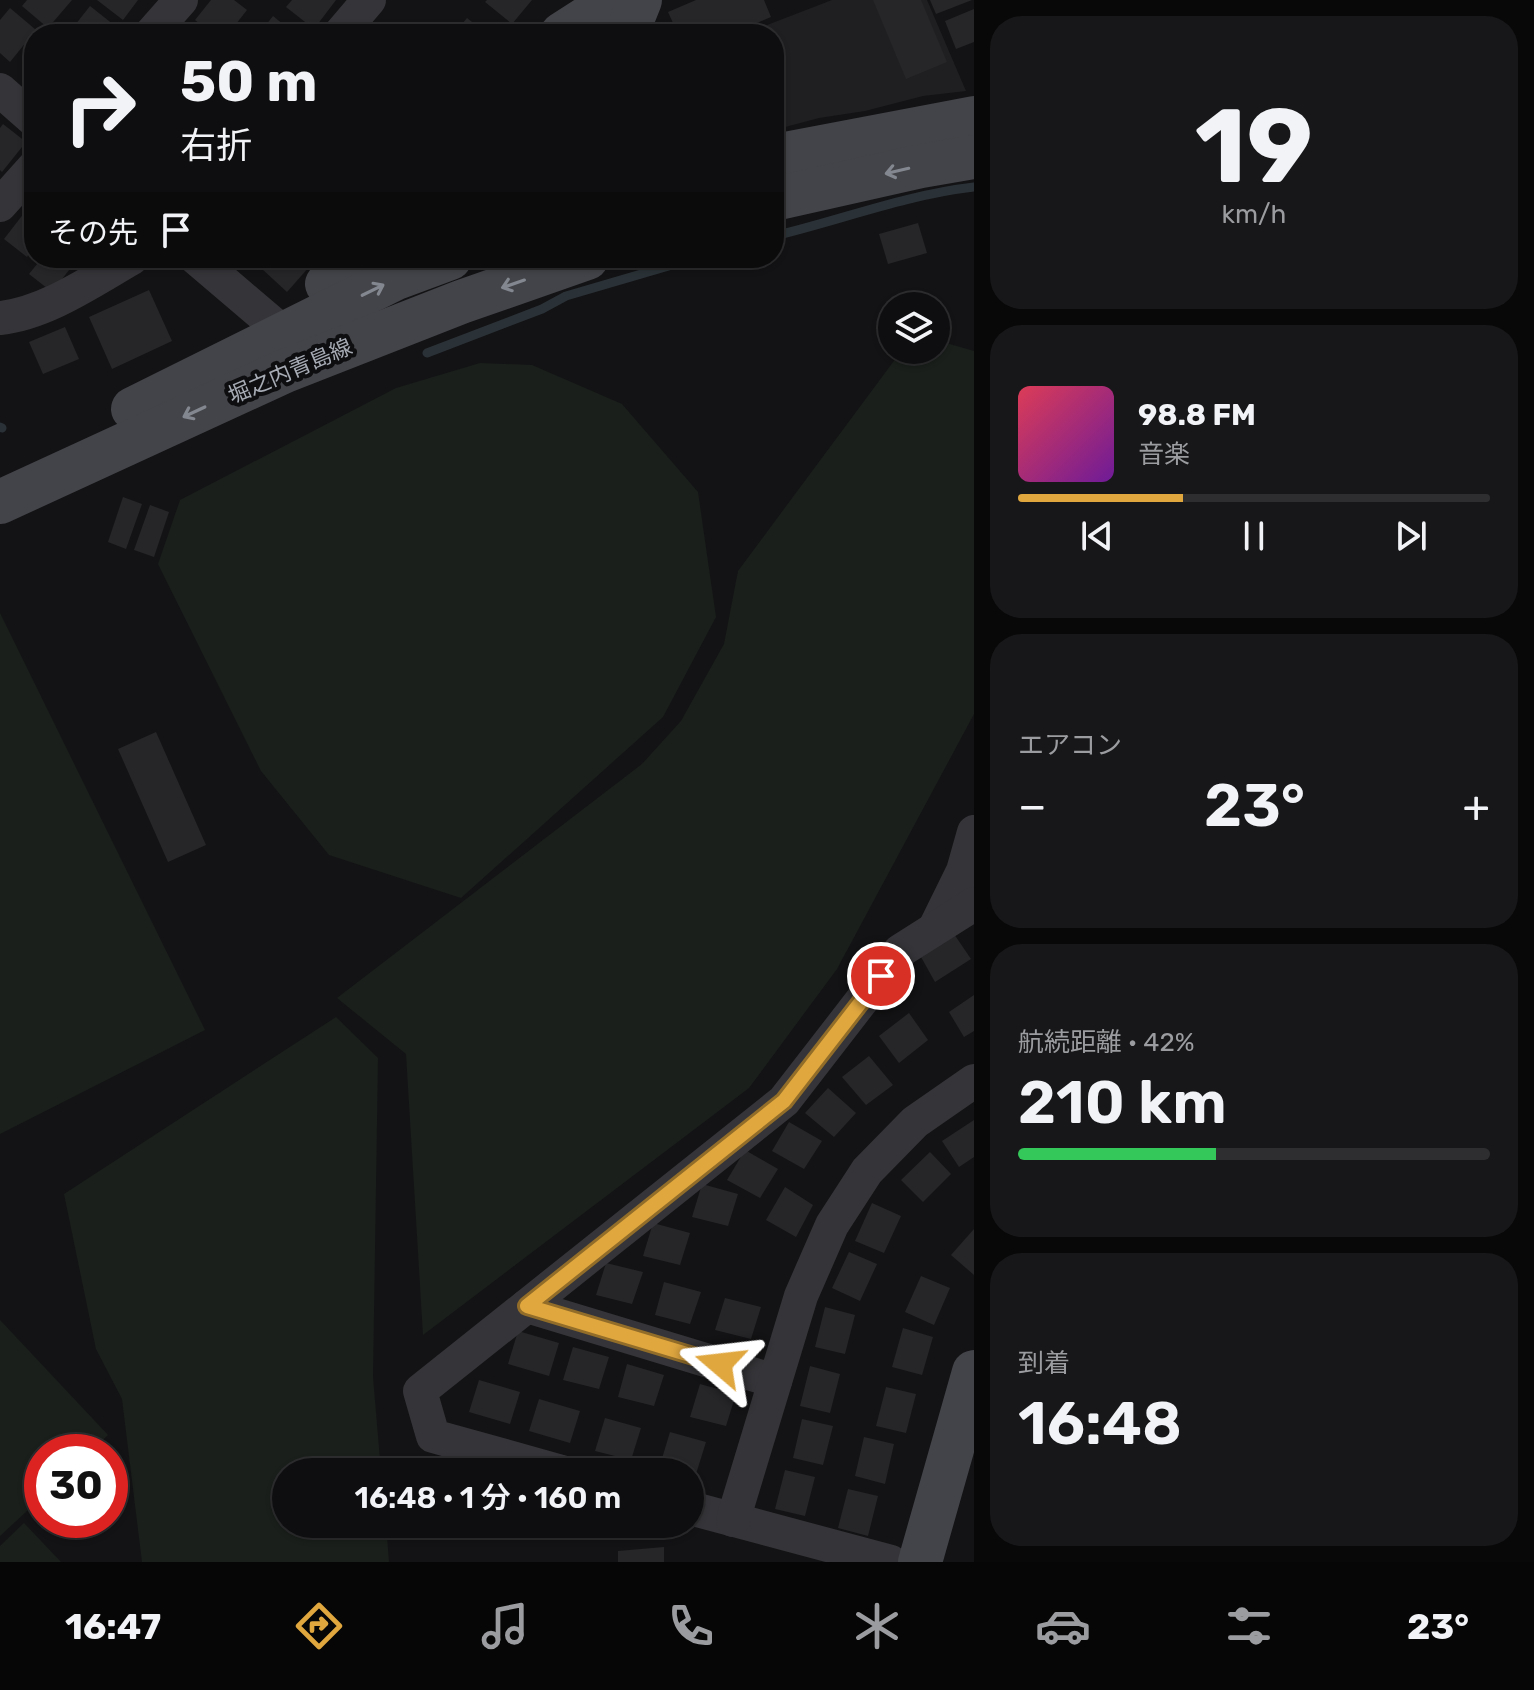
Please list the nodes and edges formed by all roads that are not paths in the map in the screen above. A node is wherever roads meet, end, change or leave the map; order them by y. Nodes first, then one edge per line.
1 (181, 0) edge
2 (369, 0) edge
3 (615, 0) edge
4 (640, 0) edge
5 (160, 24) edge
6 (349, 24) edge
7 (578, 24) edge
8 (633, 24) edge
9 (0, 90) edge
10 (24, 111) edge
11 (974, 118) edge
12 (784, 154) edge
13 (974, 157) edge
14 (24, 178) edge
15 (784, 197) edge
16 (0, 205) edge
17 (115, 268) edge
18 (208, 268) edge
19 (423, 268) edge
20 (558, 268) edge
21 (0, 318) edge
22 (285, 334) junction
23 (0, 471) edge
24 (0, 502) edge
25 (974, 832) edge
26 (974, 904) edge
27 (935, 928) junction
28 (974, 1081) edge
29 (527, 1306) junction
30 (974, 1372) edge
31 (775, 1381) junction
32 (512, 1458) edge
33 (704, 1512) edge
34 (733, 1520) junction
35 (891, 1562) edge
36 (920, 1562) edge

1 - 5 street
2 - 6 street
3 - 7 main road
4 - 8 main road
9 - 10 street
11 - 12 main road
13 -> 15 main road
14 - 16 street
17 - 21 street
18 - 22 street
22 -> 19 main road, 堀之内青島線
20 -> 24 main road, 堀之内青島線
22 - 23 main road, 堀之内青島線
25 - 27 street
26 - 27 street
27 - 29 street
28 - 31 street
29 - 31 street
29 - 32 street
30 - 36 main road
31 - 34 street
33 - 34 street
34 - 35 street

